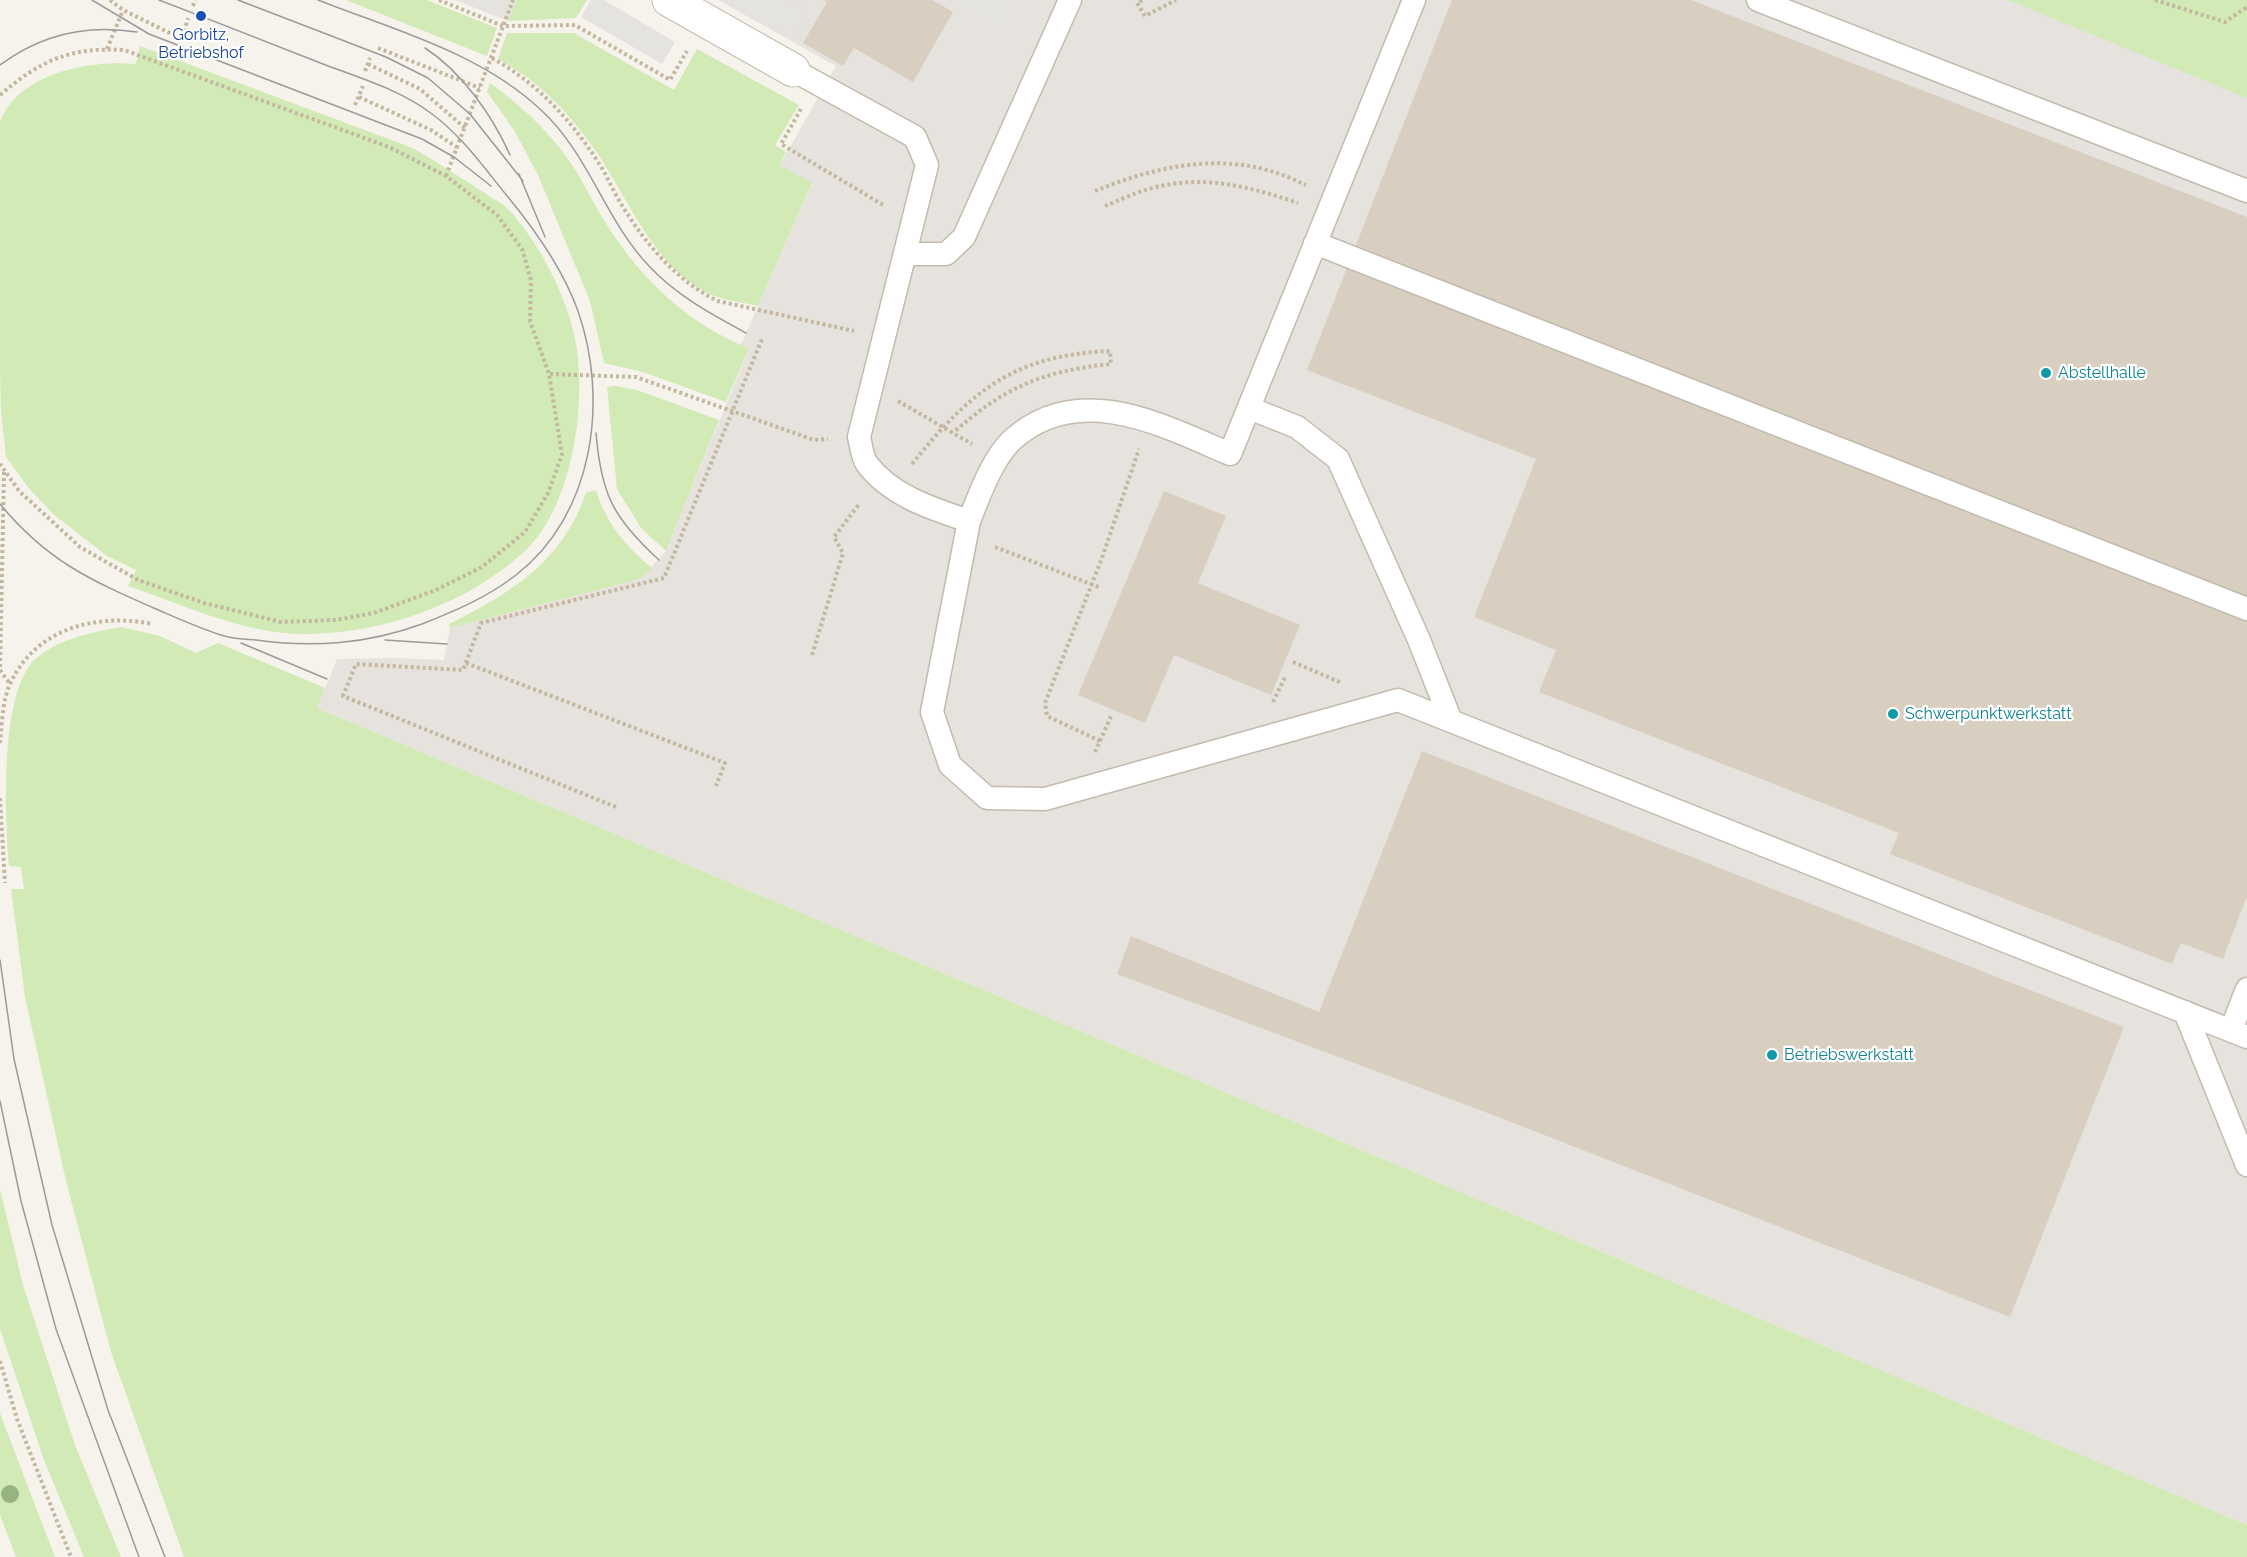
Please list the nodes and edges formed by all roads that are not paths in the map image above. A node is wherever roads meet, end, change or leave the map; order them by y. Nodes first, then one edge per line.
1 (669, 0) edge
2 (1070, 0) edge
3 (1414, 0) edge
4 (1758, 0) edge
5 (805, 76) joint
6 (2247, 191) edge
7 (1315, 243) junction
8 (905, 254) junction
9 (1249, 408) junction
10 (968, 528) junction
11 (2247, 609) edge
12 (1451, 721) junction
13 (2247, 989) edge
14 (2185, 1012) junction
15 (2239, 1033) edge
16 (2247, 1165) edge

1 - 5 street
2 - 8 lane
3 - 7 lane
4 - 6 lane
5 - 8 lane
7 - 9 lane
7 - 11 lane
8 - 10 lane
9 - 10 lane
9 - 12 lane
10 - 12 lane
12 - 14 lane
13 - 15 lane
14 - 15 lane
14 - 16 lane

